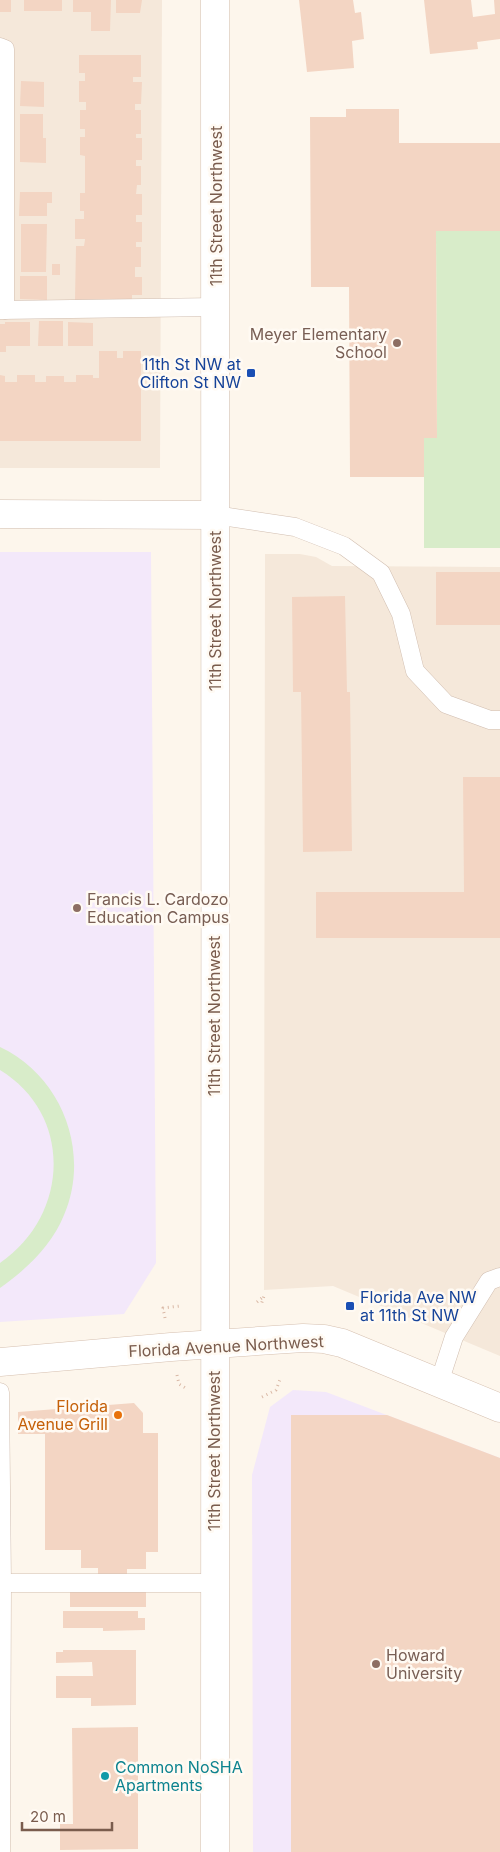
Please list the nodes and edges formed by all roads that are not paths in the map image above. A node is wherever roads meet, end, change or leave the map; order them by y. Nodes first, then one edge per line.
1 (215, 0) edge
2 (0, 47) edge
3 (216, 307) junction
4 (2, 310) edge
5 (0, 514) edge
6 (215, 515) junction
7 (500, 720) edge
8 (500, 1277) edge
9 (214, 1344) junction
10 (0, 1362) edge
11 (439, 1383) junction
12 (0, 1392) edge
13 (500, 1408) edge
14 (2, 1583) junction
15 (214, 1583) junction
16 (1, 1852) edge
17 (215, 1852) edge

1 - 3 street, 11th Street Northwest
2 - 4 lane
3 - 4 lane
3 - 6 street, 11th Street Northwest
5 - 6 street
6 - 7 lane
6 - 9 street, 11th Street Northwest
8 - 11 lane
9 - 10 street, Florida Avenue Northwest
9 - 11 street, Florida Avenue Northwest
9 - 15 street, 11th Street Northwest
11 - 13 street, Florida Avenue Northwest
12 - 14 lane
14 - 15 lane
14 - 16 lane
15 - 17 street, 11th Street Northwest

